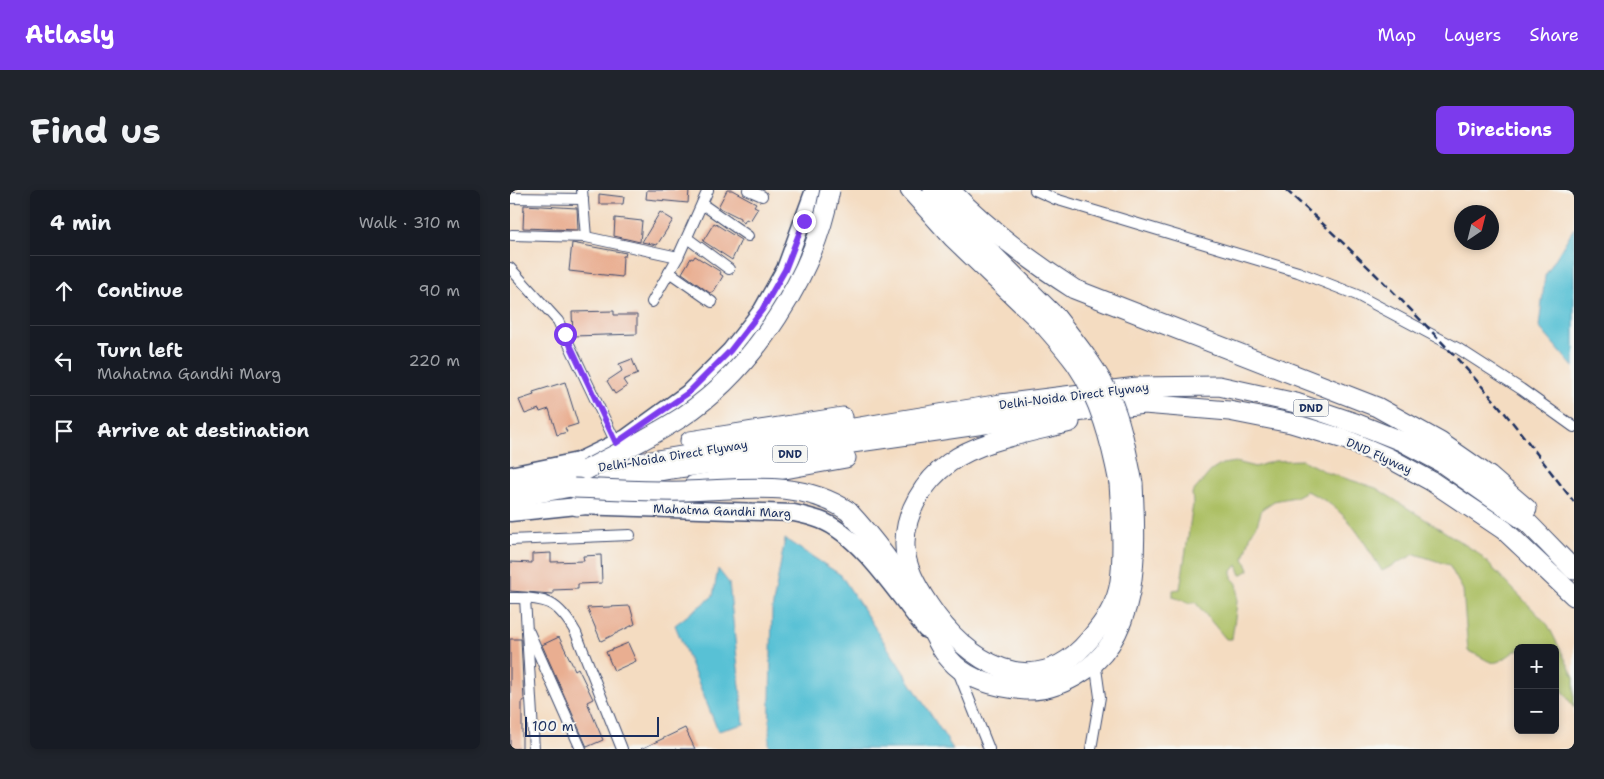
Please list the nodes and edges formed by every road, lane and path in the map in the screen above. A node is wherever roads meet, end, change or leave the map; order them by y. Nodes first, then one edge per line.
1 (708, 190) edge
2 (748, 190) edge
3 (814, 190) edge
4 (830, 190) edge
5 (910, 190) edge
6 (933, 190) edge
7 (950, 190) edge
8 (1035, 190) edge
9 (583, 194) edge
10 (762, 196) dead end
11 (510, 198) edge
12 (702, 204) junction
13 (512, 235) dead end
14 (748, 236) dead end
15 (586, 237) junction
16 (687, 238) junction
17 (678, 257) junction
18 (510, 268) edge
19 (729, 269) dead end
20 (669, 272) junction
21 (652, 302) dead end
22 (712, 302) dead end
23 (1050, 321) junction
24 (1075, 395) junction
25 (1144, 404) junction
26 (1004, 413) junction
27 (1060, 425) junction
28 (1574, 427) edge
29 (616, 443) junction
30 (582, 466) junction
31 (510, 475) edge
32 (1126, 483) junction
33 (510, 484) edge
34 (576, 497) junction
35 (510, 498) edge
36 (510, 514) edge
37 (630, 535) dead end
38 (510, 540) edge
39 (1574, 566) edge
40 (1574, 570) edge
41 (1574, 596) edge
42 (510, 598) edge
43 (525, 598) junction
44 (526, 627) junction
45 (938, 646) junction
46 (1095, 661) junction
47 (956, 666) junction
48 (534, 749) edge
49 (581, 749) edge
50 (622, 749) edge
51 (989, 749) edge
52 (1091, 749) edge

1 - 12 street
2 - 10 street
3 - 29 main road
4 - 30 highway, bridge
5 - 23 highway
6 - 23 highway
7 - 39 highway
8 - 28 street
9 - 11 street
9 - 15 street
12 - 14 street
12 - 16 street
13 - 15 street
15 - 17 street
16 - 17 street
16 - 19 street
17 - 20 street
18 - 29 street
20 - 21 street
20 - 22 street
23 - 32 highway, bridge
24 - 26 highway, Delhi-Noida Direct Flyway / DND
24 - 30 highway
24 - 40 highway, Delhi-Noida Direct Flyway / DND
25 - 26 highway, Delhi-Noida Direct Flyway / DND
25 - 27 highway
25 - 41 highway, DND Flyway
26 - 30 highway, Delhi-Noida Direct Flyway / DND
26 - 34 highway, Delhi-Noida Direct Flyway / DND, bridge
27 - 32 highway
27 - 34 highway
29 - 30 main road
30 - 31 main road
30 - 33 highway
32 - 46 highway
34 - 35 highway
34 - 36 main road, Mahatma Gandhi Marg
34 - 45 main road, Mahatma Gandhi Marg
34 - 45 highway, bridge
37 - 38 street
42 - 43 street
43 - 44 street
43 - 50 street
44 - 48 street
44 - 49 street
45 - 47 highway
46 - 47 highway
46 - 52 street
47 - 51 street

